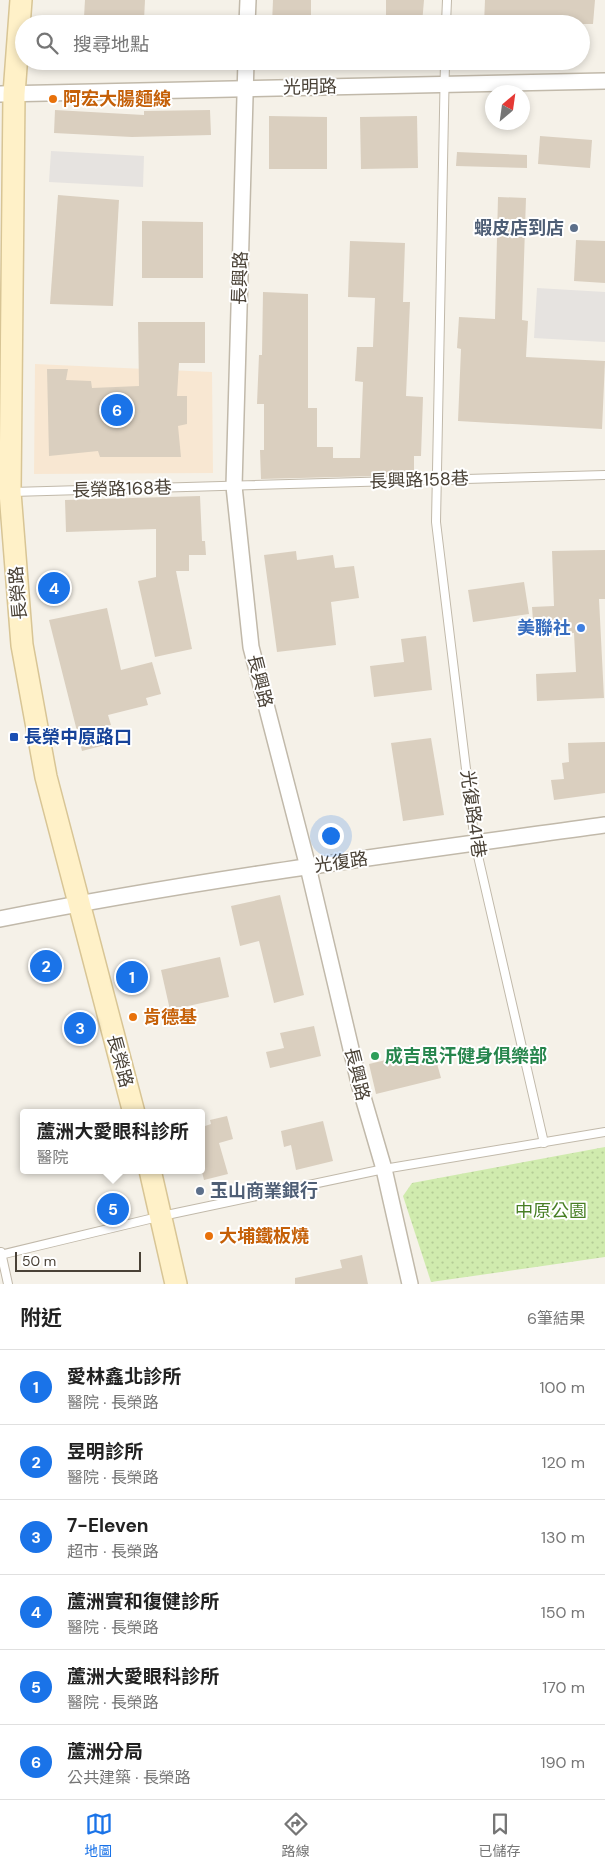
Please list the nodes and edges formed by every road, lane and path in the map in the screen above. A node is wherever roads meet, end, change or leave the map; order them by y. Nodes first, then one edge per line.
1 (21, 0) edge
2 (248, 0) edge
3 (447, 0) edge
4 (19, 15) edge
5 (247, 15) edge
6 (446, 15) edge
7 (15, 40) edge
8 (246, 70) edge
9 (445, 70) edge
10 (605, 81) edge
11 (445, 85) junction
12 (246, 89) junction
13 (7, 94) edge
14 (605, 475) edge
15 (435, 480) junction
16 (234, 486) junction
17 (5, 492) edge
18 (605, 825) edge
19 (476, 843) junction
20 (308, 867) junction
21 (78, 903) junction
22 (0, 919) edge
23 (133, 1109) edge
24 (605, 1132) edge
25 (544, 1143) junction
26 (384, 1169) junction
27 (151, 1174) edge
28 (162, 1216) junction
29 (1, 1253) edge
30 (8, 1284) edge
31 (176, 1284) edge
32 (410, 1284) edge

1 - 4 street, 長榮路
2 - 5 street
3 - 6 lane
7 - 13 street, 長榮路
8 - 12 street, 長興路
9 - 11 lane, 光復路41巷
10 - 11 street, 光明路
11 - 12 street, 光明路
11 - 15 lane, 光復路41巷
12 - 13 street, 光明路
12 - 16 street, 長興路
13 - 17 street, 長榮路
14 - 15 lane, 長興路158巷
15 - 16 lane, 長興路158巷
15 - 19 lane, 光復路41巷
16 - 17 lane, 長榮路168巷
16 - 20 street, 長興路
17 - 21 street, 長榮路
18 - 19 street, 光復路
19 - 20 street, 光復路
19 - 25 lane, 光復路41巷
20 - 21 street, 光復路
20 - 26 street, 長興路
21 - 22 street, 光復路
21 - 23 street, 長榮路
24 - 25 lane
25 - 26 lane
26 - 28 lane
26 - 32 street, 長興路
27 - 28 street
28 - 29 lane
28 - 31 street
29 - 30 lane

